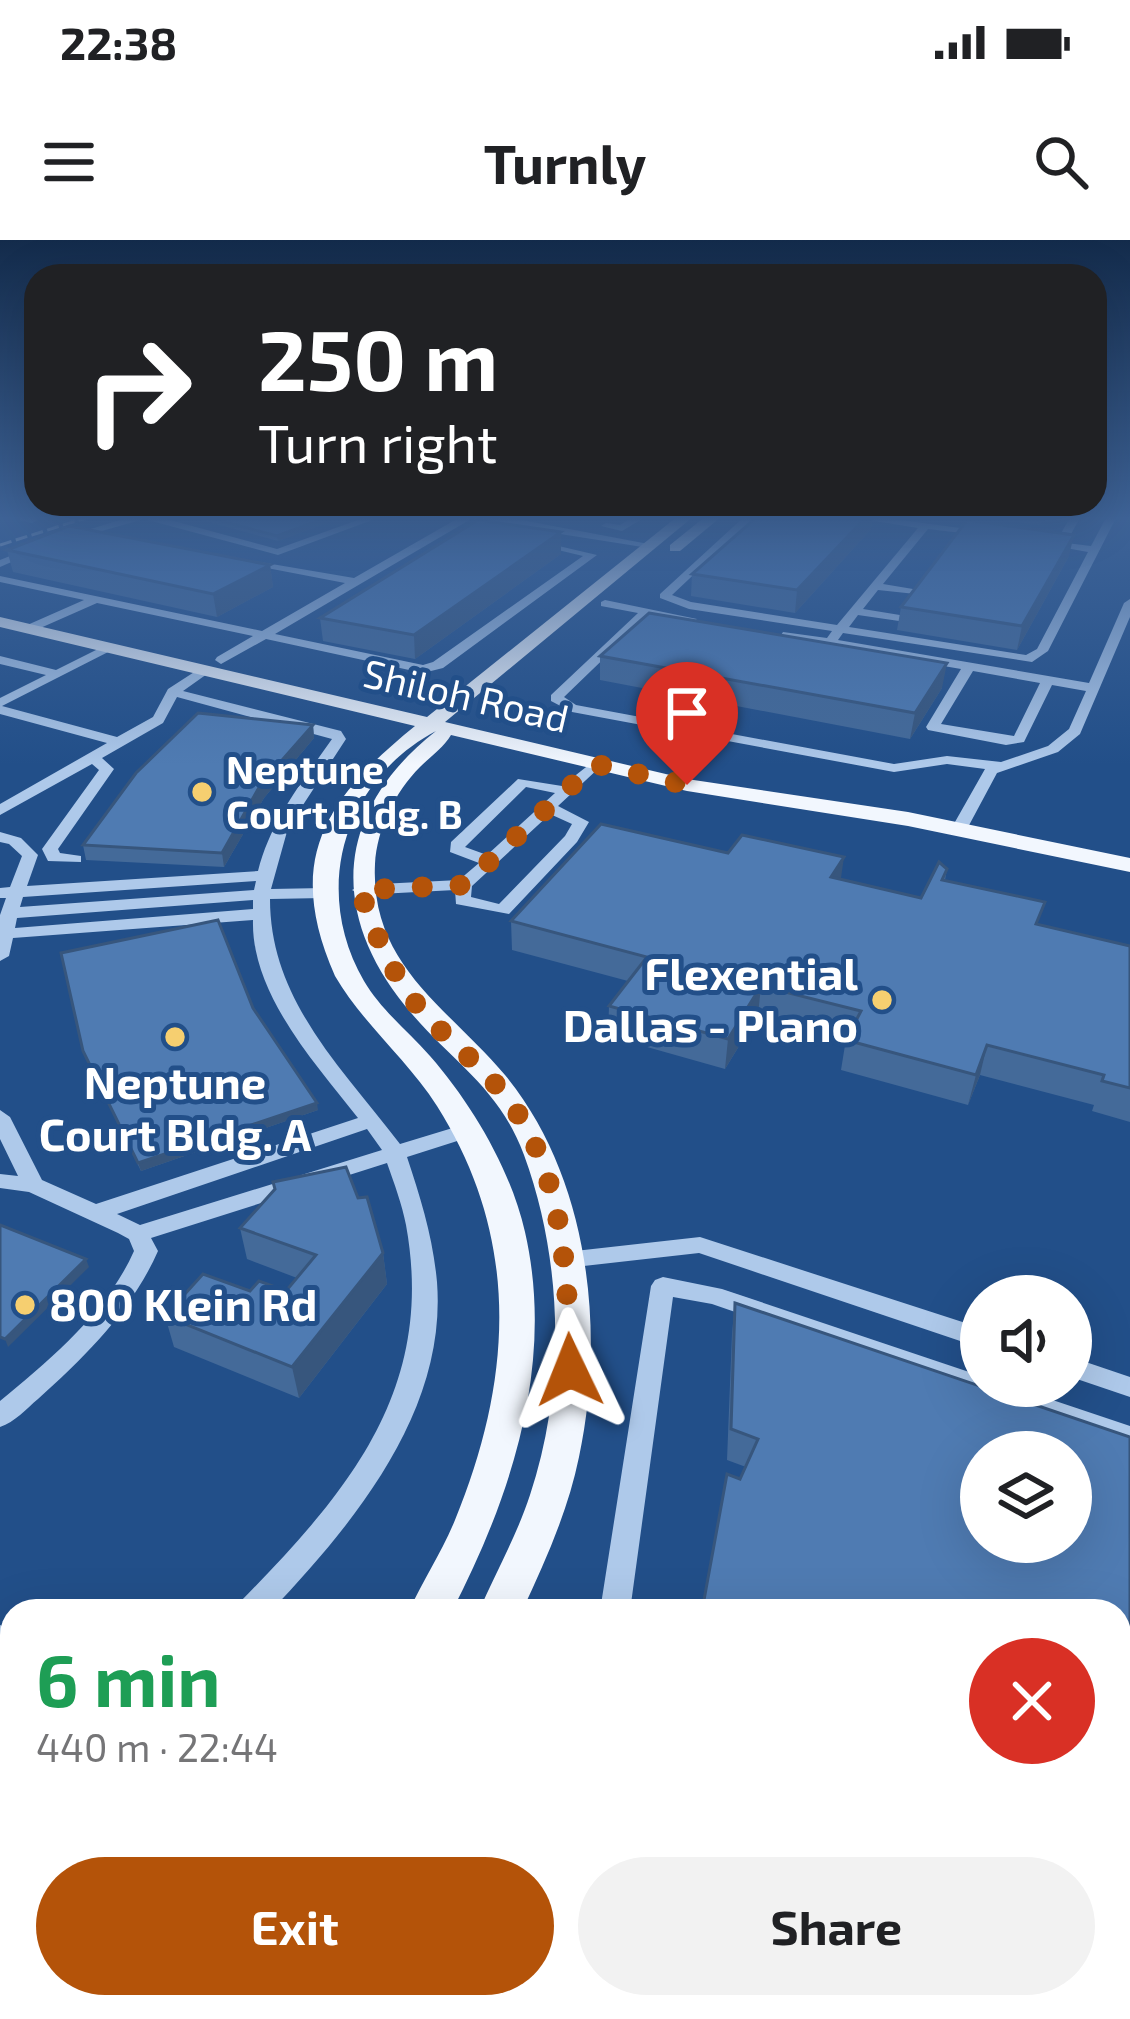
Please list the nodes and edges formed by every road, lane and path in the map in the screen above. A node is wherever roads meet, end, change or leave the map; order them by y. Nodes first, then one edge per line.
1 (91, 599) edge
2 (328, 599) edge
3 (527, 599) edge
4 (611, 599) edge
5 (670, 599) edge
6 (865, 599) edge
7 (869, 599) edge
8 (1068, 599) edge
9 (95, 600) junction
10 (581, 600) joint
11 (1130, 603) edge
12 (605, 604) junction
13 (0, 608) edge
14 (647, 611) junction
15 (855, 611) junction
16 (0, 622) edge
17 (289, 622) junction
18 (39, 624) junction
19 (317, 624) edge
20 (840, 629) junction
21 (263, 637) junction
22 (829, 643) junction
23 (110, 648) junction
24 (916, 658) junction
25 (0, 659) edge
26 (221, 660) junction
27 (865, 665) edge
28 (969, 667) junction
29 (202, 671) junction
30 (57, 674) junction
31 (1048, 680) junction
32 (1094, 688) junction
33 (172, 692) junction
34 (0, 707) edge
35 (447, 720) junction
36 (974, 735) junction
37 (118, 742) junction
38 (92, 757) junction
39 (947, 760) junction
40 (595, 764) junction
41 (1001, 766) junction
42 (565, 791) junction
43 (546, 806) junction
44 (0, 810) edge
45 (963, 820) junction
46 (0, 836) edge
47 (1130, 844) edge
48 (75, 859) dead end
49 (490, 860) junction
50 (1130, 865) edge
51 (464, 885) junction
52 (360, 890) junction
53 (8, 892) edge
54 (324, 892) junction
55 (262, 894) junction
56 (9, 913) junction
57 (2, 934) edge
58 (0, 956) edge
59 (0, 1117) edge
60 (372, 1120) junction
61 (469, 1130) junction
62 (394, 1151) junction
63 (0, 1181) edge
64 (33, 1185) junction
65 (92, 1214) junction
66 (138, 1234) junction
67 (646, 1249) junction
68 (566, 1260) junction
69 (513, 1264) junction
70 (663, 1286) junction
71 (960, 1331) edge
72 (1092, 1374) edge
73 (1130, 1387) edge
74 (0, 1415) edge
75 (1130, 1437) edge
76 (261, 1599) edge
77 (437, 1599) edge
78 (506, 1599) edge
79 (617, 1599) edge

1 - 9 street
2 - 17 street
3 - 21 street
4 - 12 main road
5 - 20 street
6 - 15 street
7 - 15 street
8 - 20 street
9 - 18 street
9 - 21 street
10 - 12 main road
10 - 35 main road
11 - 32 street
12 - 14 street
12 - 35 main road
13 - 18 main road, Shiloh Road
14 - 22 street
14 - 39 street
15 - 20 street
16 - 18 main road, Shiloh Road
17 - 19 street
17 - 21 street
18 - 23 main road, Shiloh Road
18 - 26 main road, Shiloh Road
20 - 22 street
21 - 26 street
22 - 24 street
23 - 29 main road, Shiloh Road
23 - 30 street
24 - 27 street
24 - 28 street
25 - 30 street
26 - 29 main road
26 - 35 main road, Shiloh Road
28 - 31 street
28 - 36 street
29 - 33 street
29 - 35 main road, Shiloh Road
30 - 34 street
31 - 32 street
31 - 36 street
32 - 41 street
33 - 37 street
33 - 55 street
34 - 37 street
35 - 40 main road, Shiloh Road
35 - 45 main road, Shiloh Road
35 - 52 main road
35 - 54 main road
36 - 39 street
37 - 38 street
38 - 44 street
38 - 48 street
39 - 41 street
40 - 42 street
40 - 45 main road, Shiloh Road
41 - 45 street
42 - 43 street
42 - 49 street
43 - 49 street
43 - 51 street
45 - 47 main road, Shiloh Road
45 - 50 main road, Shiloh Road
46 - 53 street
49 - 51 street
51 - 52 street
52 - 54 main road
52 - 68 main road
53 - 55 street
53 - 56 street
54 - 55 street
54 - 61 main road
55 - 56 street
55 - 57 street
55 - 60 street
56 - 57 street
57 - 58 street
59 - 64 street
60 - 62 street
60 - 65 street
61 - 62 street
61 - 69 main road
62 - 66 street
62 - 76 street
63 - 64 street
64 - 65 street
65 - 66 street
66 - 74 street
67 - 68 street
67 - 70 street
67 - 71 street
68 - 69 main road
68 - 78 main road
69 - 77 main road
70 - 75 street
70 - 79 street
72 - 73 street

